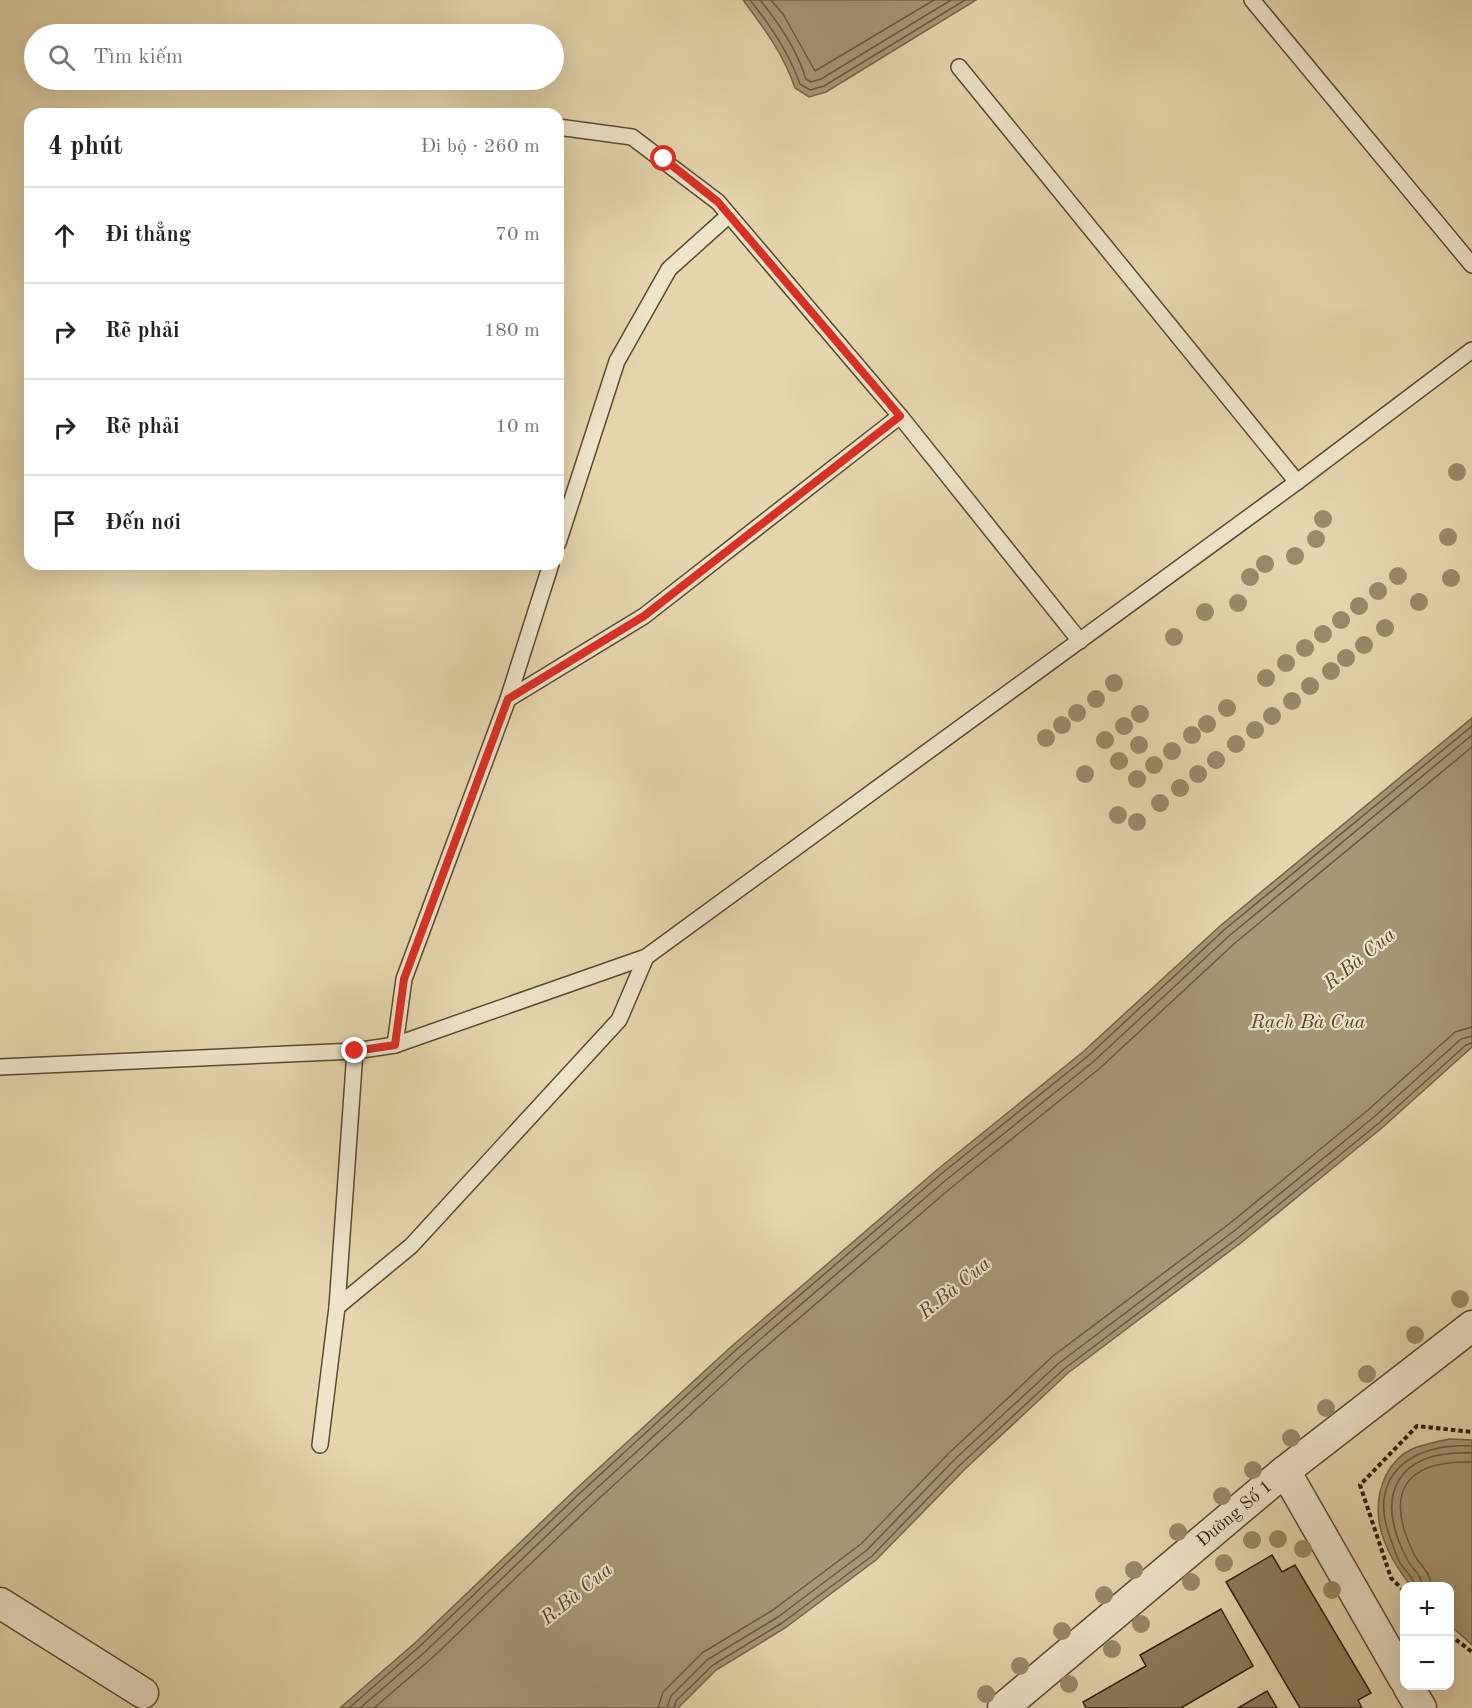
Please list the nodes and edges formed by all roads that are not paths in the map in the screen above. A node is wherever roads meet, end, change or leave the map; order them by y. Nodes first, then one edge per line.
1 (1252, 0) edge
2 (959, 67) dead end
3 (564, 128) edge
4 (728, 216) junction
5 (1472, 265) edge
6 (1472, 350) edge
7 (900, 416) junction
8 (1297, 482) junction
9 (564, 524) edge
10 (549, 570) edge
11 (1080, 641) junction
12 (508, 699) junction
13 (646, 957) junction
14 (395, 1045) junction
15 (355, 1051) junction
16 (0, 1067) edge
17 (337, 1307) junction
18 (1472, 1326) edge
19 (320, 1445) dead end
20 (1285, 1471) junction
21 (0, 1603) edge
22 (1400, 1672) edge
23 (1410, 1690) edge
24 (143, 1693) dead end
25 (1003, 1708) edge
26 (1421, 1708) edge

1 - 5 lane
2 - 8 lane
3 - 4 lane
4 - 7 lane
4 - 9 lane
6 - 8 lane
7 - 11 lane
7 - 12 lane
8 - 11 lane
10 - 12 lane
11 - 13 lane
12 - 14 lane
13 - 14 lane
13 - 17 lane
14 - 15 lane
15 - 16 lane
15 - 17 lane
17 - 19 lane
18 - 20 street, Đường Số 1
20 - 22 street
20 - 25 street, Đường Số 1
21 - 24 street
23 - 26 street

